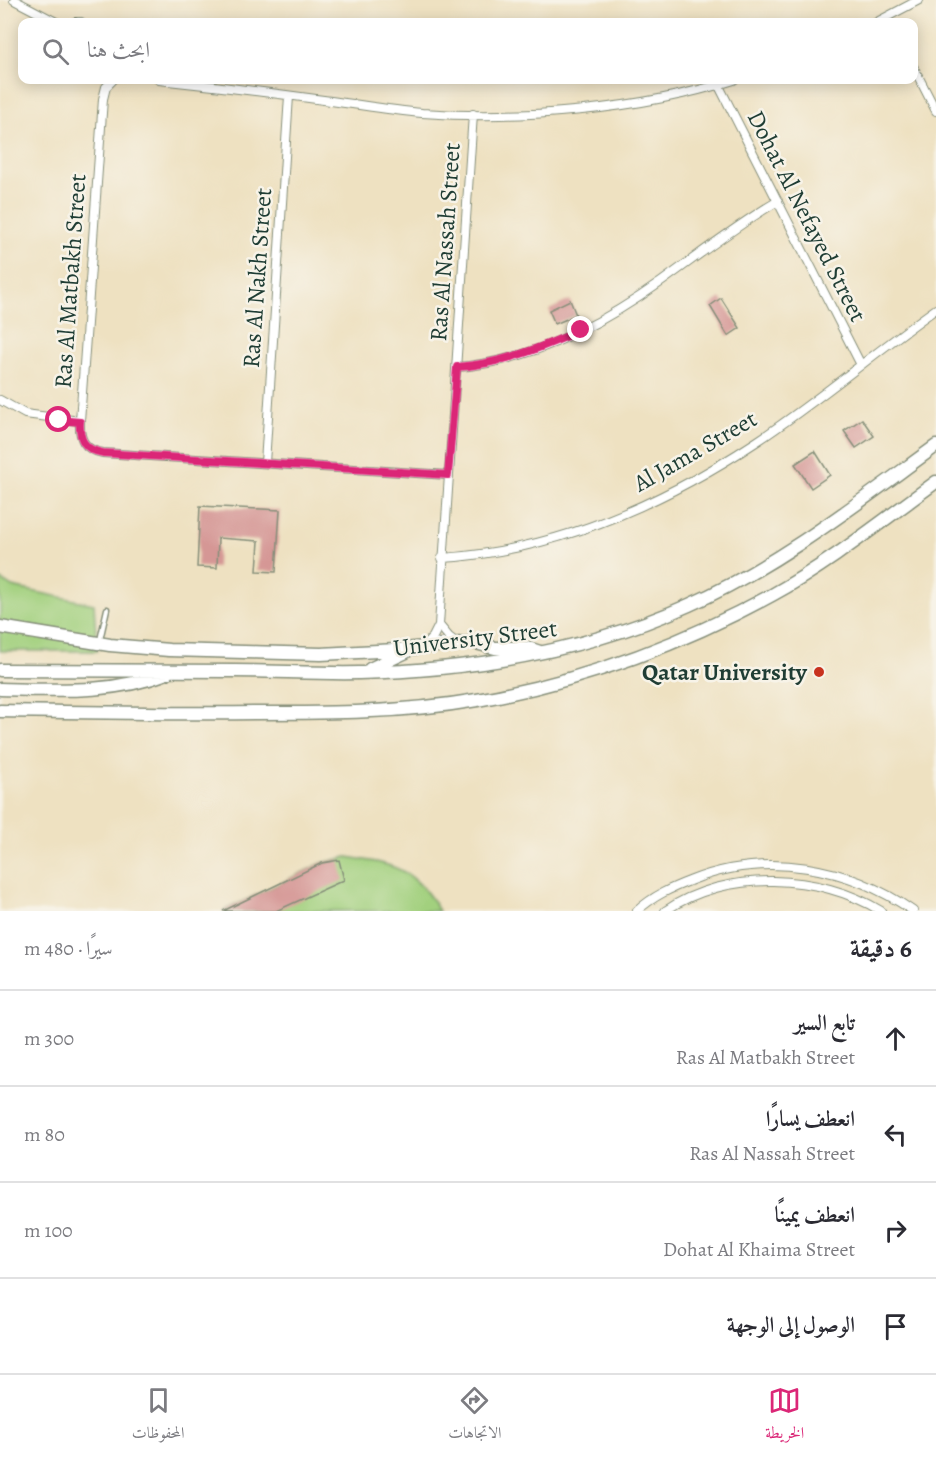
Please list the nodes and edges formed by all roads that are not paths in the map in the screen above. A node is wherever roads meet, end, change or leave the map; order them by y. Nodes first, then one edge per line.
1 (14, 0) edge
2 (919, 0) edge
3 (48, 18) edge
4 (891, 18) edge
5 (918, 76) edge
6 (109, 84) edge
7 (192, 84) edge
8 (718, 84) joint
9 (289, 96) junction
10 (936, 111) edge
11 (473, 114) junction
12 (778, 201) junction
13 (936, 309) edge
14 (861, 365) junction
15 (457, 367) junction
16 (0, 400) edge
17 (80, 422) junction
18 (936, 446) edge
19 (265, 463) junction
20 (448, 475) junction
21 (936, 482) edge
22 (442, 558) junction
23 (107, 609) dead end
24 (439, 625) junction
25 (0, 627) edge
26 (100, 644) junction
27 (458, 644) junction
28 (420, 647) junction
29 (544, 653) junction
30 (0, 670) edge
31 (174, 670) junction
32 (359, 673) junction
33 (0, 689) edge
34 (0, 711) edge
35 (867, 902) junction
36 (637, 911) edge
37 (665, 911) edge
38 (873, 911) edge
39 (881, 911) edge
40 (914, 911) edge

1 - 3 street
2 - 4 street
5 - 10 street
6 - 17 street, Ras Al Matbakh Street
7 - 9 street
8 - 11 street
8 - 12 street, Dohat Al Nefayed Street
9 - 11 street
9 - 19 street, Ras Al Nakh Street
11 - 15 street, Ras Al Nassah Street
12 - 14 street, Dohat Al Nefayed Street
12 - 15 street
13 - 14 street, Al Jama Street
14 - 22 street, Al Jama Street
15 - 20 street, Ras Al Nassah Street
16 - 17 street
17 - 19 street, Ras Al Matbakh Street
18 - 29 main road, University Street
19 - 20 street, Ras Al Matbakh Street
20 - 22 street, Ras Al Nassah Street
21 - 34 main road
22 - 24 street, Ras Al Nassah Street
23 - 26 lane
24 - 27 street
24 - 28 street
25 - 26 main road
26 - 28 main road
27 - 28 main road
27 - 29 main road
28 - 32 main road
29 - 32 main road, University Street
30 - 31 main road, University Street
31 - 32 main road, University Street
31 - 33 main road
35 - 37 street
35 - 38 lane
35 - 39 street
36 - 40 street

